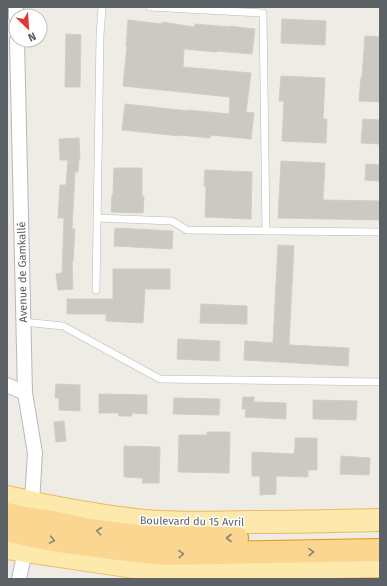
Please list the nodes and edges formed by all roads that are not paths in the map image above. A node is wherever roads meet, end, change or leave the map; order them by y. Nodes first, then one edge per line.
1 (102, 7) edge
2 (150, 7) edge
3 (17, 48) edge
4 (13, 154) edge
5 (97, 218) junction
6 (266, 231) junction
7 (380, 232) edge
8 (96, 290) dead end
9 (23, 322) junction
10 (380, 382) edge
11 (7, 385) edge
12 (25, 393) junction
13 (7, 497) edge
14 (32, 503) junction
15 (7, 514) edge
16 (380, 520) edge
17 (7, 530) edge
18 (380, 536) edge
19 (16, 550) edge
20 (380, 550) edge
21 (380, 566) edge
22 (144, 574) edge
23 (201, 574) edge
24 (19, 579) edge

1 - 5 lane
2 - 6 lane
3 - 4 street, Avenue de Gamkallé
4 - 9 street, Avenue de Gamkallé
5 - 6 lane
5 - 8 lane
6 - 7 lane
9 - 10 lane
9 - 12 street, Avenue de Gamkallé
11 - 12 street
12 - 14 street, Avenue de Gamkallé
13 - 14 main road, Boulevard du 15 Avril
14 - 16 main road, Boulevard du 15 Avril
18 -> 15 highway, Boulevard du 15 Avril
17 -> 20 highway
19 - 22 main road
19 - 24 street
21 - 23 main road
22 - 23 main road

